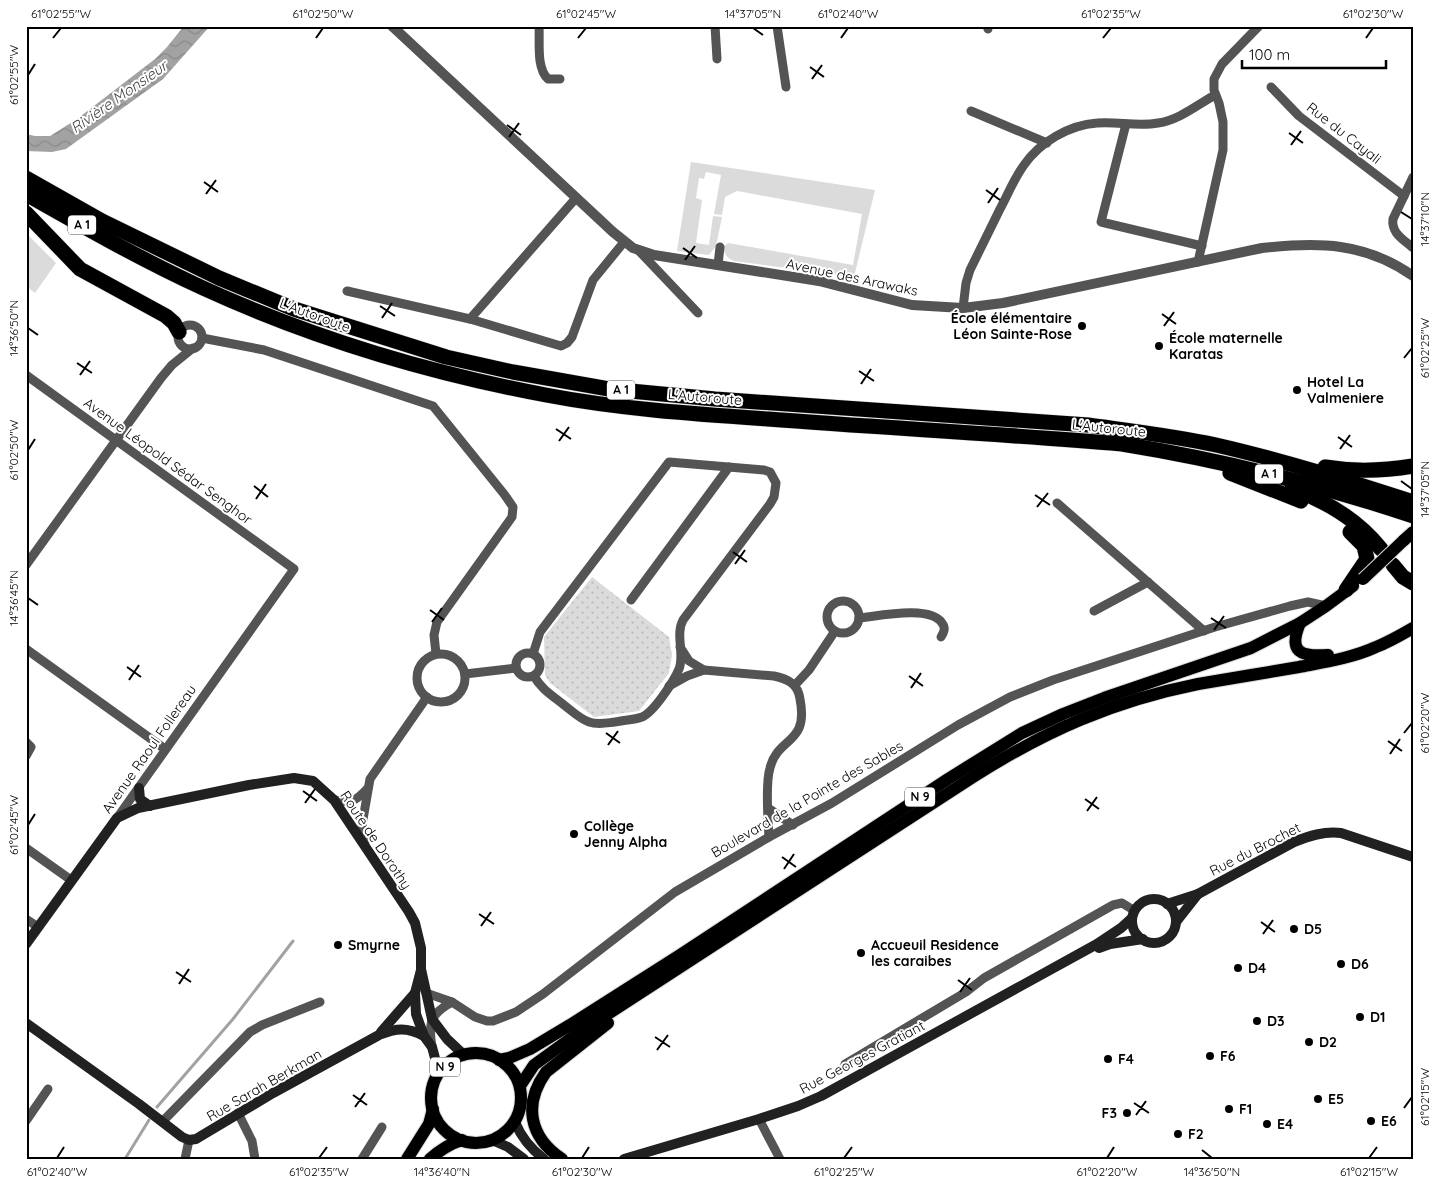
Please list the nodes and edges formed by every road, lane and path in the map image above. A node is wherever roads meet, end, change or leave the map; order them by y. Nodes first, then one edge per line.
1 (392, 26) edge
2 (539, 26) edge
3 (714, 26) edge
4 (778, 26) edge
5 (1259, 26) edge
6 (717, 59) dead end
7 (560, 78) dead end
8 (786, 87) dead end
9 (1271, 87) dead end
10 (1215, 95) junction
11 (971, 111) dead end
12 (1126, 124) junction
13 (1047, 143) junction
14 (1413, 177) edge
15 (26, 178) edge
16 (26, 194) edge
17 (1404, 196) junction
18 (576, 198) junction
19 (26, 203) edge
20 (26, 213) edge
21 (624, 242) junction
22 (1202, 246) junction
23 (720, 247) dead end
24 (1413, 248) edge
25 (639, 251) junction
26 (137, 257) junction
27 (1198, 262) junction
28 (718, 265) junction
29 (1413, 276) edge
30 (347, 291) dead end
31 (963, 308) junction
32 (698, 313) dead end
33 (470, 319) junction
34 (180, 338) junction
35 (202, 338) junction
36 (193, 348) junction
37 (172, 365) junction
38 (26, 375) edge
39 (115, 440) junction
40 (1122, 444) junction
41 (1253, 454) junction
42 (1413, 466) edge
43 (729, 467) junction
44 (1230, 473) junction
45 (1413, 502) edge
46 (1056, 503) dead end
47 (1413, 516) edge
48 (1413, 532) edge
49 (1381, 549) dead end
50 (26, 565) edge
51 (1393, 565) dead end
52 (294, 569) joint
53 (1361, 576) junction
54 (1148, 582) junction
55 (1413, 583) edge
56 (1346, 590) joint
57 (632, 600) dead end
58 (1326, 606) junction
59 (1094, 611) dead end
60 (859, 618) junction
61 (1300, 623) junction
62 (1413, 628) edge
63 (835, 631) junction
64 (1204, 631) junction
65 (941, 637) dead end
66 (680, 647) junction
67 (26, 649) edge
68 (1360, 653) junction
69 (436, 654) junction
70 (533, 654) junction
71 (516, 668) junction
72 (704, 670) junction
73 (465, 674) junction
74 (534, 676) junction
75 (795, 685) junction
76 (669, 686) junction
77 (427, 697) junction
78 (26, 742) edge
79 (165, 749) junction
80 (26, 756) edge
81 (138, 788) junction
82 (368, 788) junction
83 (334, 800) junction
84 (150, 806) junction
85 (768, 808) junction
86 (117, 818) junction
87 (792, 825) junction
88 (769, 837) junction
89 (365, 846) junction
90 (26, 848) edge
91 (1413, 857) edge
92 (71, 880) junction
93 (1198, 894) junction
94 (1167, 904) junction
95 (1134, 914) junction
96 (26, 919) edge
97 (1176, 922) junction
98 (38, 927) junction
99 (1143, 940) junction
100 (26, 944) edge
101 (1099, 946) junction
102 (682, 967) junction
103 (420, 993) junction
104 (320, 1002) dead end
105 (452, 1002) junction
106 (432, 1019) junction
107 (26, 1023) edge
108 (379, 1035) junction
109 (424, 1036) junction
110 (432, 1047) junction
111 (464, 1055) junction
112 (499, 1060) junction
113 (845, 1064) dead end
114 (439, 1073) junction
115 (520, 1086) junction
116 (48, 1089) dead end
117 (433, 1109) junction
118 (238, 1113) junction
119 (760, 1120) junction
120 (26, 1121) edge
121 (163, 1122) junction
122 (515, 1122) junction
123 (382, 1127) dead end
124 (189, 1140) junction
125 (462, 1140) junction
126 (492, 1140) junction
127 (185, 1159) edge
128 (256, 1159) edge
129 (362, 1159) edge
130 (407, 1159) edge
131 (430, 1159) edge
132 (524, 1159) edge
133 (544, 1159) edge
134 (562, 1159) edge
135 (624, 1159) edge
136 (639, 1159) edge
137 (780, 1159) edge

1 - 18 street, Avenue des Arawaks
2 - 7 street
3 - 6 street
4 - 8 street
5 - 10 street
9 - 17 street, Rue du Cayali
10 - 12 street
10 - 22 street
11 - 13 street
12 - 13 street
12 - 22 street
13 - 31 street
14 - 17 street
15 - 41 highway, L'Autoroute / A 1
16 - 26 highway, L'Autoroute / A 1
17 - 24 street
18 - 21 street, Avenue des Arawaks
18 - 33 street
19 - 26 highway
20 - 34 highway
21 - 25 street, Avenue des Arawaks
21 - 33 street
22 - 27 street
23 - 28 street
25 - 28 street, Avenue des Arawaks
25 - 32 street
26 - 40 highway, L'Autoroute / A 1
27 - 29 street, Avenue des Arawaks
27 - 31 street, Avenue des Arawaks
28 - 31 street, Avenue des Arawaks
30 - 33 street
34 - 35 street
34 - 36 street
34 - 37 street
35 - 36 street
35 - 69 street
36 - 37 street
37 - 39 street
38 - 39 street, Avenue Léopold Sédar Senghor
39 - 50 street
39 - 52 street, Avenue Léopold Sédar Senghor
40 - 44 highway
40 - 47 highway, L'Autoroute / A 1
41 - 42 highway
41 - 45 highway, L'Autoroute / A 1
43 - 57 street
43 - 66 street
43 - 70 street
44 - 49 highway
44 - 53 highway
46 - 54 street
48 - 53 main road, bridge
51 - 55 highway
52 - 79 street, Avenue Raoul Follereau
53 - 56 highway
54 - 59 street
54 - 64 street
56 - 58 main road, N 9
58 - 61 main road, N 9
58 - 64 street, Boulevard de la Pointe des Sables
60 - 63 street
60 - 63 street
60 - 65 street
61 - 68 main road
61 - 112 main road, N 9
62 - 68 main road, N 9
63 - 75 street
64 - 87 street, Boulevard de la Pointe des Sables
66 - 72 street
66 - 76 street
67 - 79 street
68 - 102 main road, N 9
69 - 73 street
69 - 77 street
70 - 71 street
70 - 74 street
71 - 73 street
71 - 74 street
72 - 75 street
72 - 76 street
73 - 77 street
74 - 76 street
75 - 85 street
77 - 82 street
78 - 80 street
79 - 81 street, Avenue Raoul Follereau
81 - 84 main road
81 - 86 street, Avenue Raoul Follereau
82 - 83 street
82 - 89 street
83 - 84 main road, Route de Dorothy
83 - 89 main road, Route de Dorothy
84 - 86 main road, Route de Dorothy
85 - 87 street
85 - 88 street
86 - 92 main road, Avenue Raoul Follereau
87 - 88 street, Boulevard de la Pointe des Sables
88 - 105 street, Boulevard de la Pointe des Sables
89 - 103 main road, Route de Dorothy
90 - 92 street
91 - 93 main road, Rue du Brochet
92 - 98 main road, Avenue Raoul Follereau
93 - 94 main road, Rue du Brochet
93 - 97 main road, Rue du Brochet
94 - 95 main road
94 - 97 main road
95 - 99 main road
95 - 101 main road
95 - 113 street
96 - 98 street
97 - 99 main road
98 - 100 main road, Avenue Raoul Follereau
99 - 101 main road
101 - 119 main road, Rue Georges Gratiant
102 - 115 main road, N 9
102 - 134 main road
103 - 105 street, Boulevard de la Pointe des Sables
103 - 106 main road
103 - 108 main road
103 - 109 main road
104 - 121 street
105 - 106 street
106 - 110 street
106 - 111 main road
107 - 121 main road
108 - 109 main road
108 - 118 main road, Rue Sarah Berkman
109 - 110 main road
110 - 114 main road
111 - 112 main road, N 9
111 - 114 main road, N 9
112 - 115 main road
114 - 117 main road, N 9
115 - 122 main road
116 - 120 street
117 - 125 main road
117 - 130 main road, N 9
118 - 124 main road, Rue Sarah Berkman
118 - 128 street
119 - 135 main road, Rue Georges Gratiant
119 - 136 main road, Rue Georges Gratiant
119 - 137 street
121 - 124 main road
122 - 126 main road
122 - 133 main road
123 - 129 street
124 - 127 street
125 - 126 main road
125 - 131 main road
126 - 132 main road

